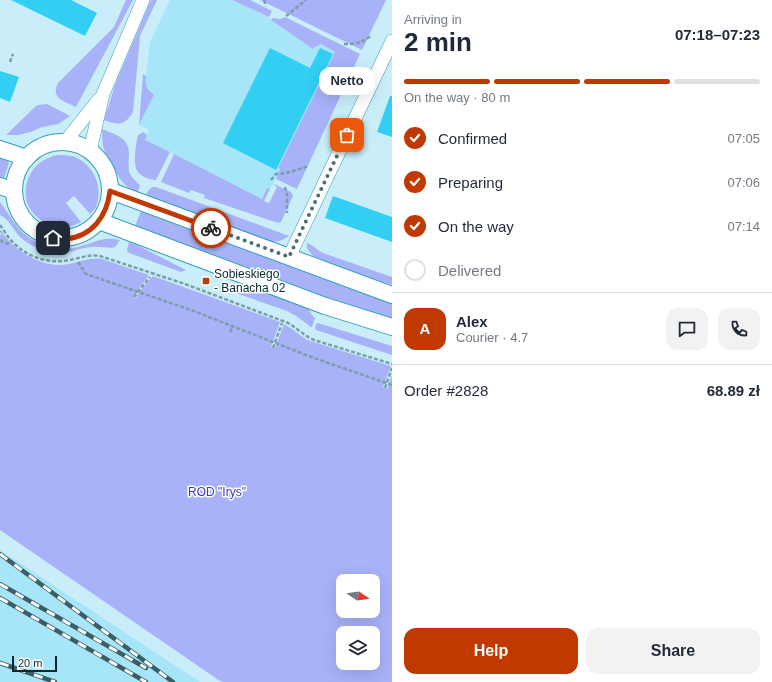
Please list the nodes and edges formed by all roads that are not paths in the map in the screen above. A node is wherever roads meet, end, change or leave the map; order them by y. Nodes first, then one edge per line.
1 (143, 0) edge
2 (392, 41) edge
3 (102, 94) junction
4 (65, 142) junction
5 (0, 149) edge
6 (90, 151) junction
7 (27, 158) junction
8 (7, 189) edge
9 (110, 191) junction
10 (99, 221) junction
11 (289, 257) junction
12 (392, 295) edge
13 (392, 327) edge

1 - 3 street
2 - 11 street
3 - 4 street
3 - 6 street
4 - 6 street
4 - 7 street
5 - 7 street
6 - 9 street
7 - 8 street
8 - 10 street
9 - 10 street
9 - 11 street
10 - 13 street
11 - 12 street

